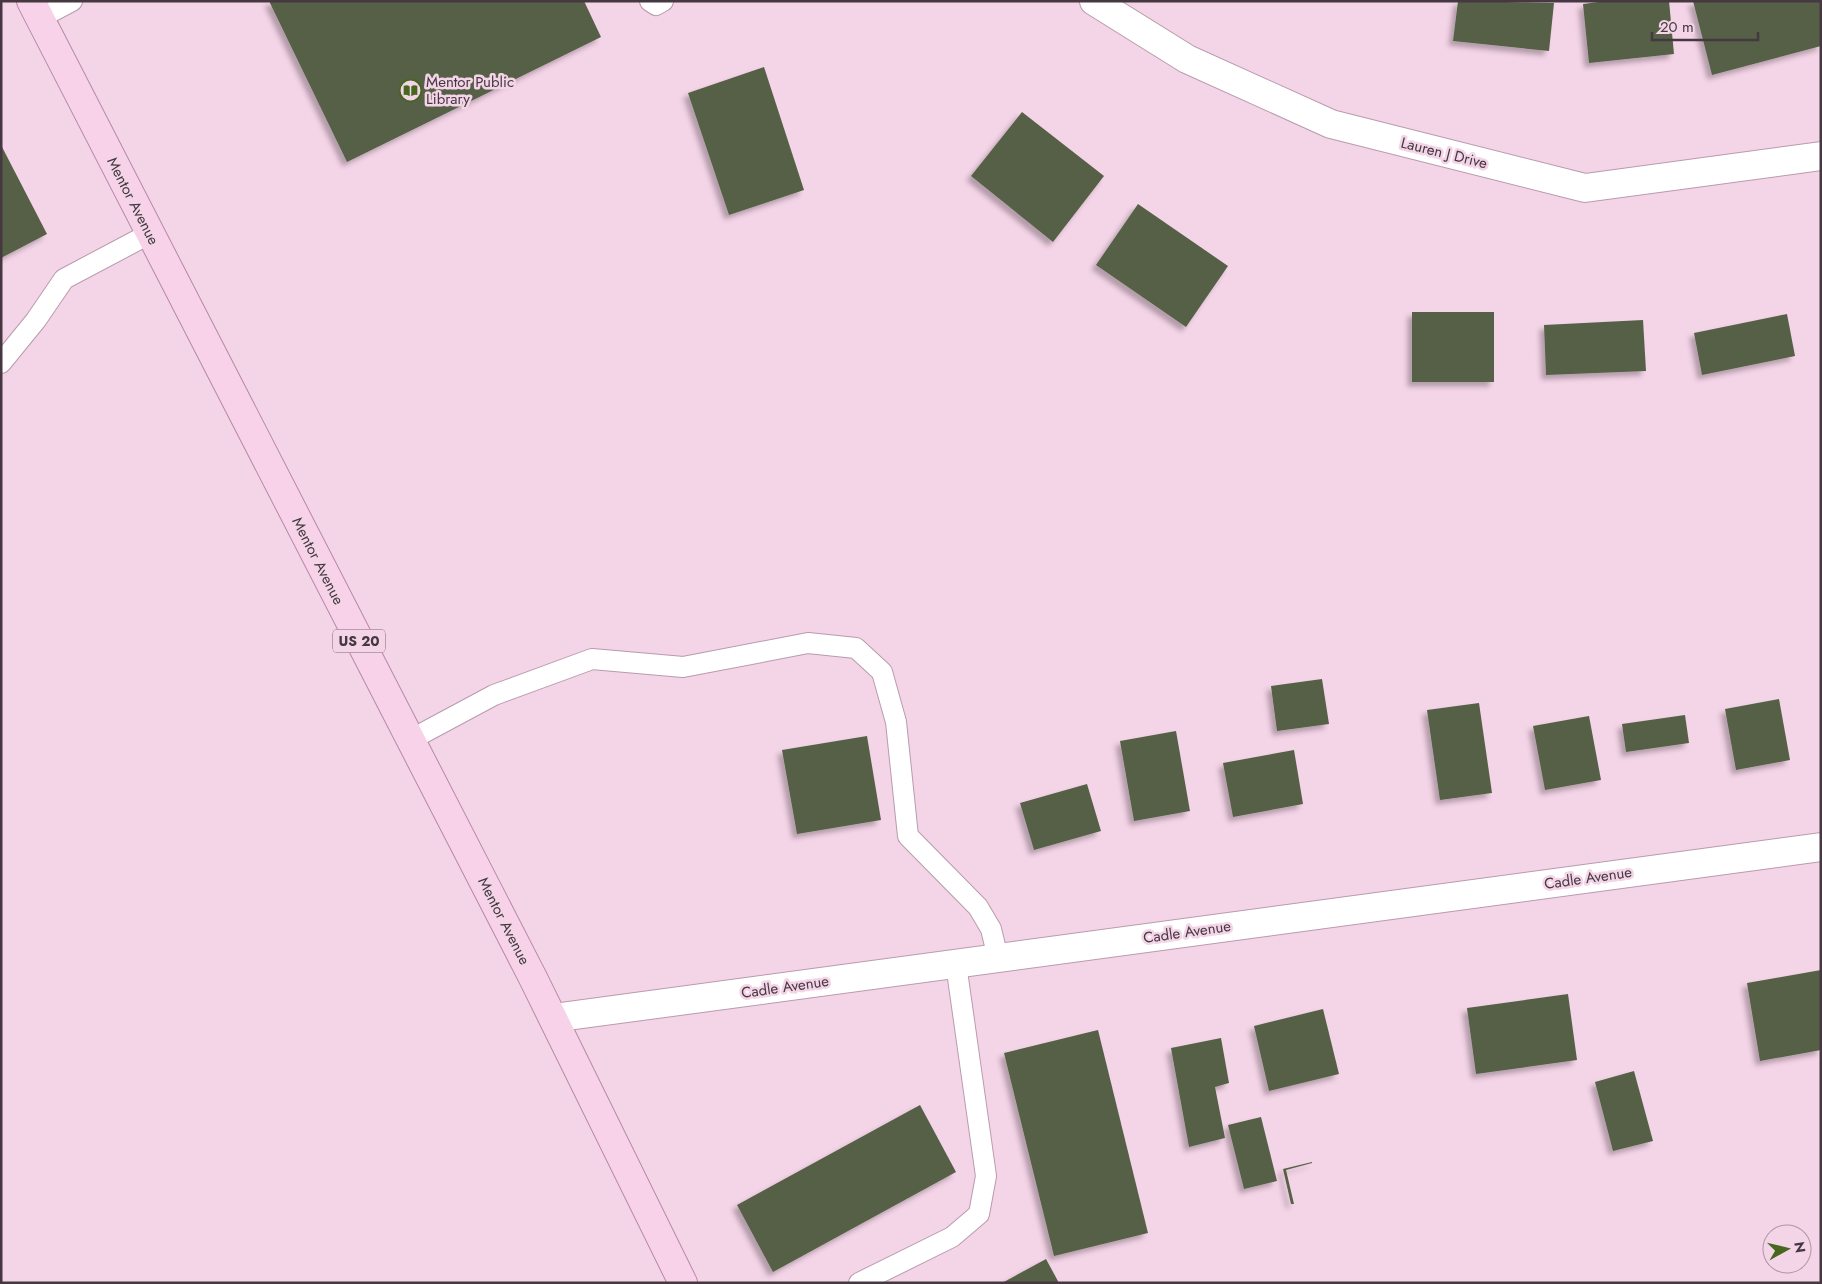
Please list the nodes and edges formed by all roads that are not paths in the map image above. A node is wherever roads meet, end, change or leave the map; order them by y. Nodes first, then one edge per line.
1 (72, 1) edge
2 (650, 1) edge
3 (663, 1) edge
4 (1094, 1) edge
5 (35, 10) edge
6 (1821, 156) edge
7 (149, 234) junction
8 (5, 354) edge
9 (410, 740) junction
10 (1821, 847) edge
11 (998, 958) junction
12 (956, 964) junction
13 (553, 1018) junction
14 (683, 1283) edge
15 (859, 1283) edge

1 - 5 lane
2 - 3 lane
4 - 6 street, Lauren J Drive
5 - 7 main road, Mentor Avenue / US 20
7 - 8 lane
7 - 9 main road, Mentor Avenue / US 20
9 - 11 lane
9 - 13 main road, Mentor Avenue / US 20
10 - 11 street, Cadle Avenue
11 - 12 street, Cadle Avenue
12 - 13 street, Cadle Avenue
12 - 15 lane
13 - 14 main road, Mentor Avenue / US 20

